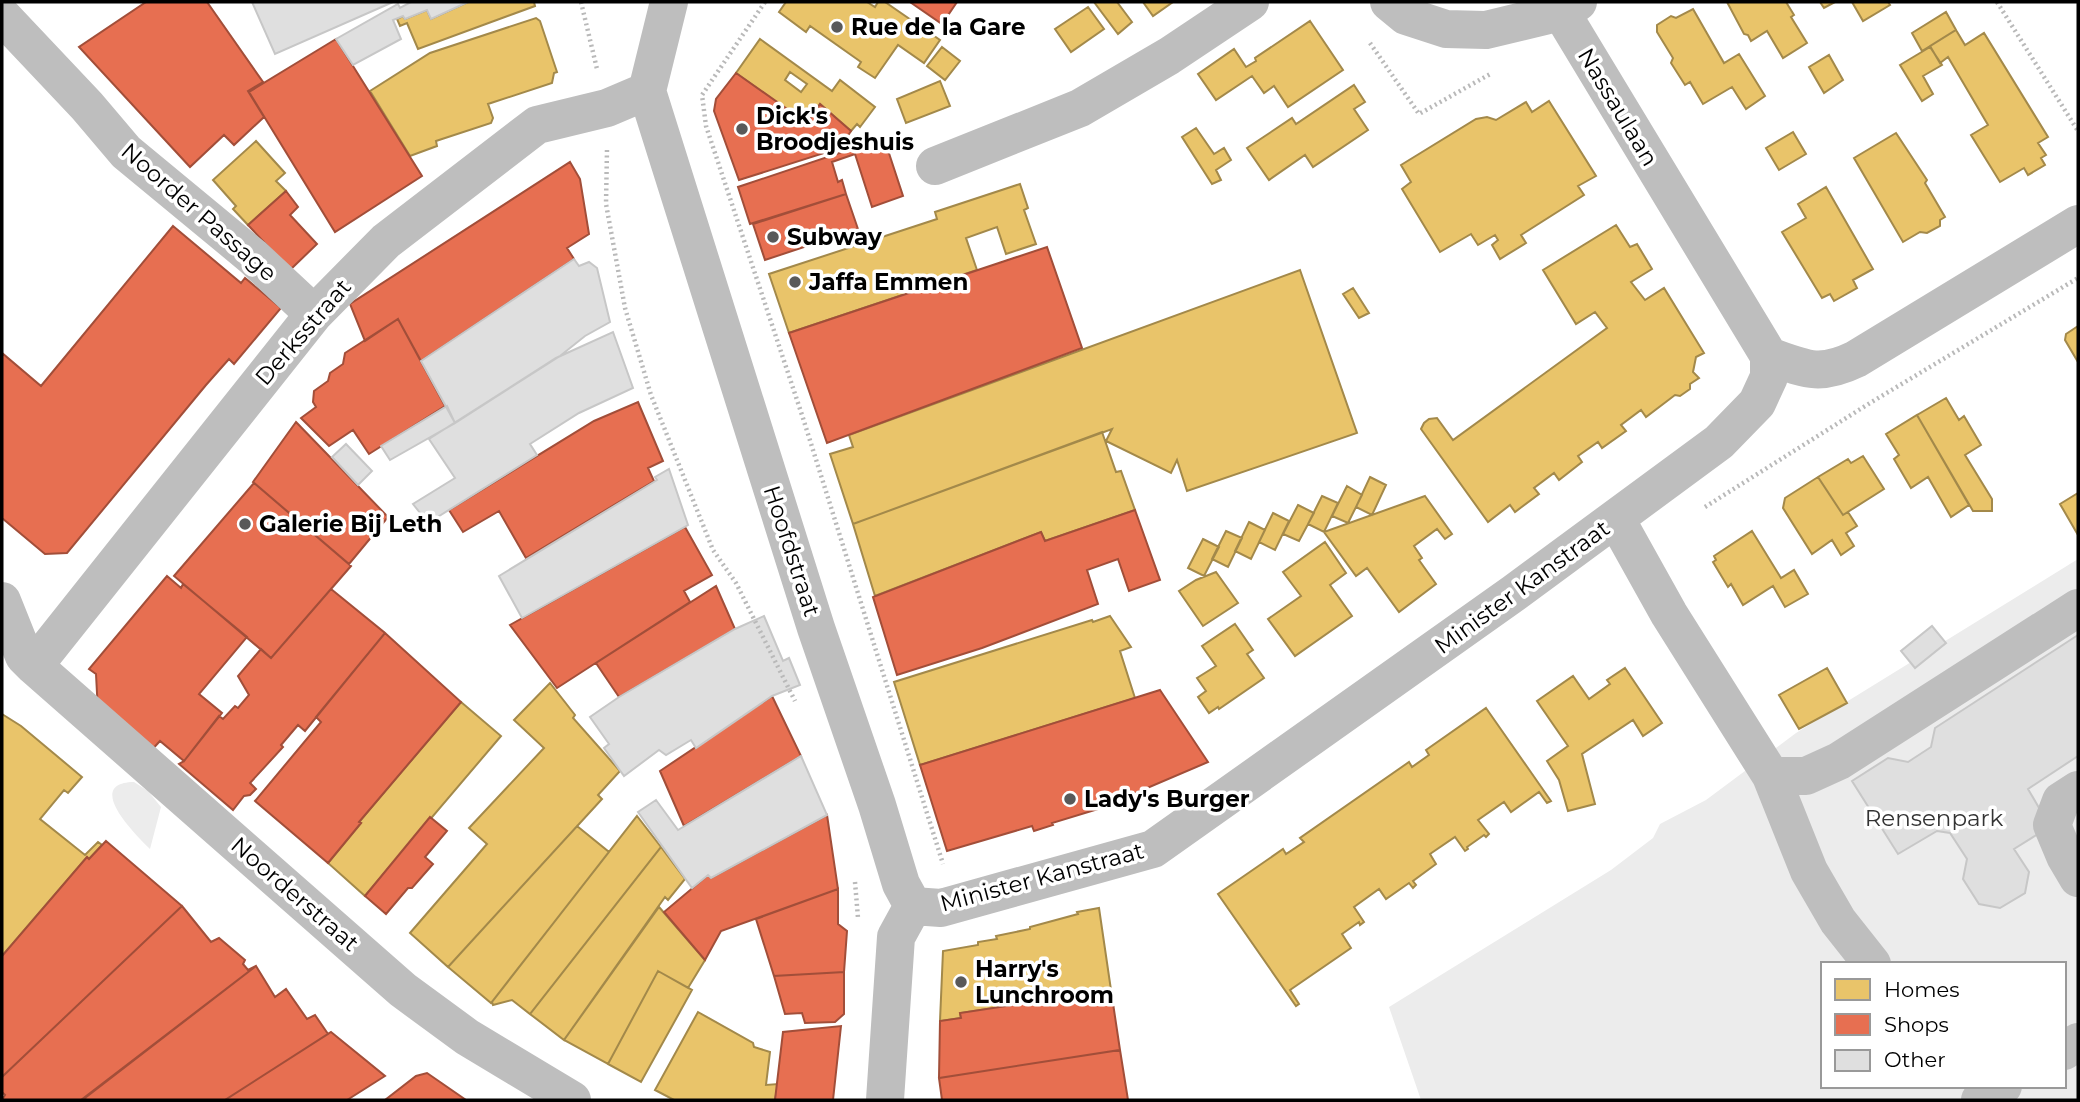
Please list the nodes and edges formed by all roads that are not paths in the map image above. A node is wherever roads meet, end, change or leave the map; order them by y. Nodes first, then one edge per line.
1 (669, 2) edge
2 (1250, 2) edge
3 (1389, 2) edge
4 (1569, 7) edge
5 (2, 16) edge
6 (647, 92) junction
7 (934, 166) dead end
8 (2078, 224) edge
9 (314, 314) junction
10 (1769, 356) junction
11 (1616, 519) junction
12 (2, 601) edge
13 (2078, 608) edge
14 (20, 663) edge
15 (1771, 776) junction
16 (2078, 790) edge
17 (2078, 878) edge
18 (912, 906) junction
19 (1870, 962) edge
20 (2000, 1088) edge
21 (572, 1100) edge
22 (885, 1100) edge
23 (1980, 1100) edge

1 - 6 street
2 - 7 street
3 - 4 street, Nassaulaan
4 - 10 street, Nassaulaan
5 - 9 street, Noorder Passage
6 - 9 street, Derksstraat
6 - 18 street, Hoofdstraat
8 - 10 street
9 - 14 street, Derksstraat
10 - 11 street, Minister Kanstraat
11 - 15 street
11 - 18 street, Minister Kanstraat
12 - 14 street
13 - 15 street
14 - 21 street, Noorderstraat
15 - 19 street
16 - 17 street
18 - 22 street
20 - 23 street

